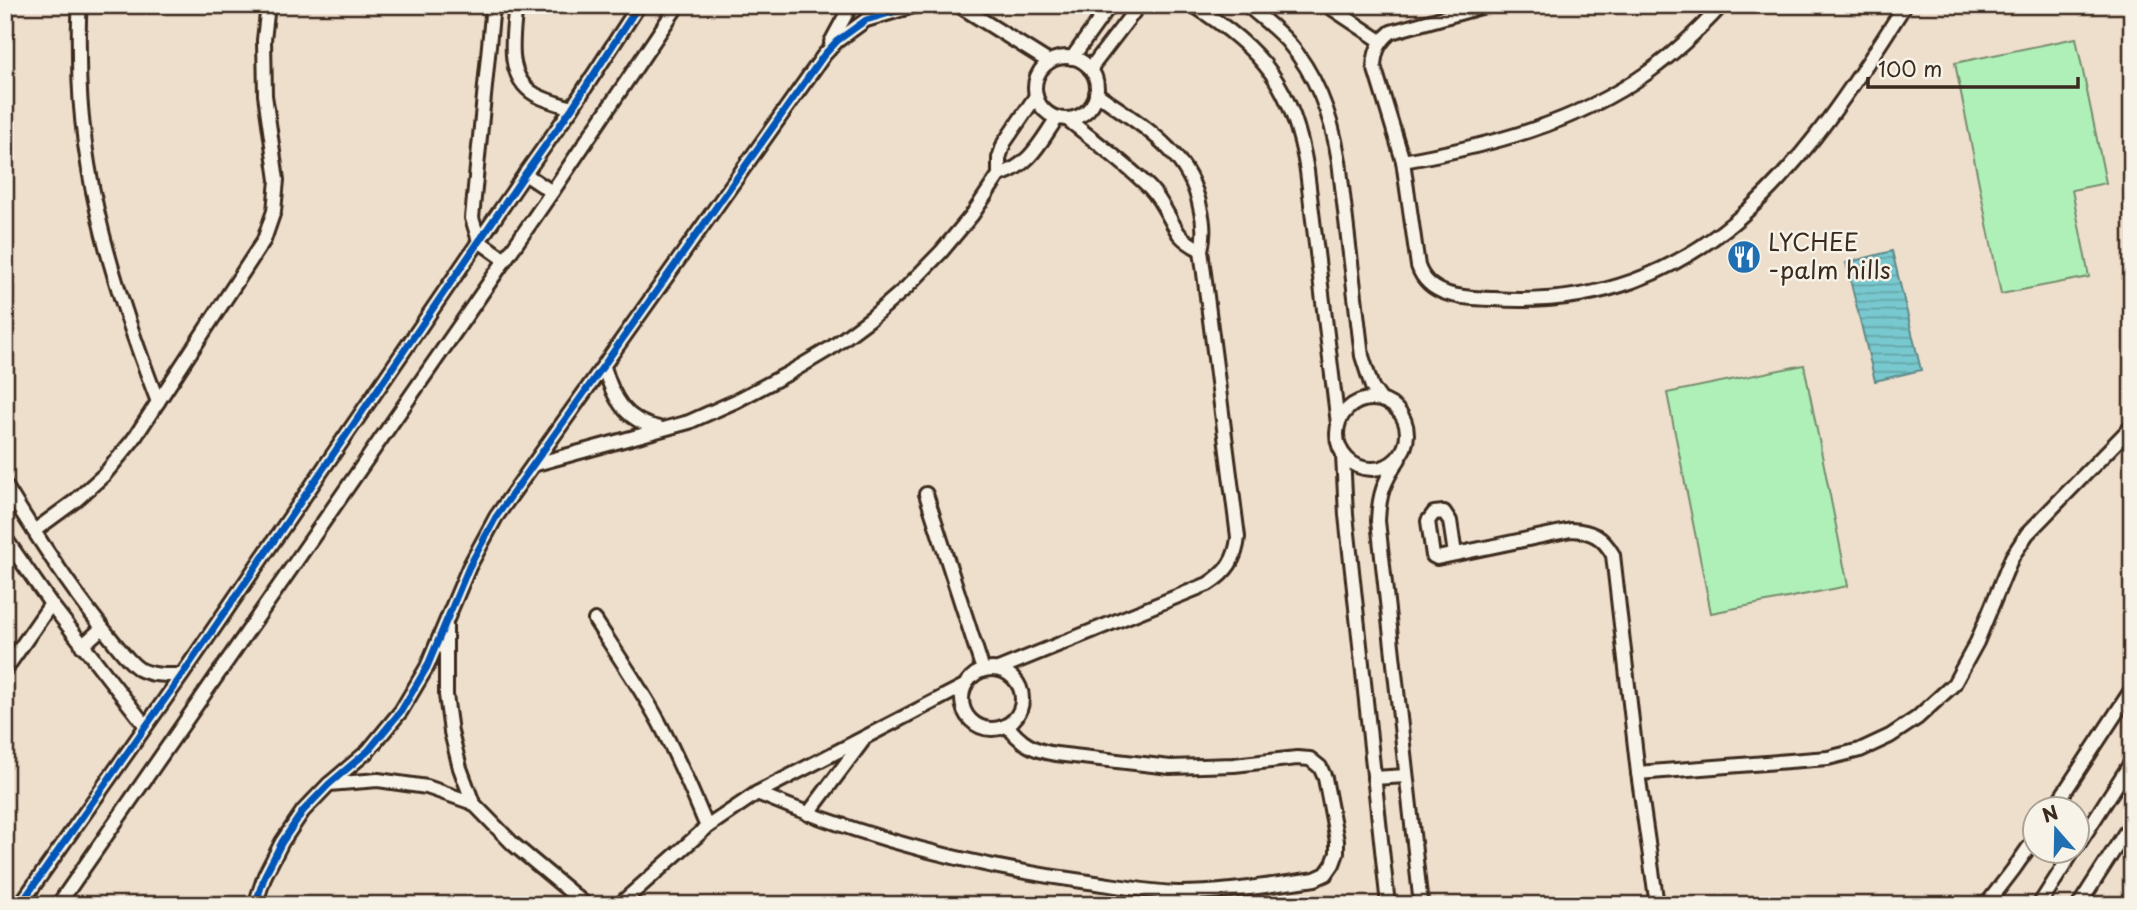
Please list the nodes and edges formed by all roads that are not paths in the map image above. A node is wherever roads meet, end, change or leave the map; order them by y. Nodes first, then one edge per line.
1 (80, 5) edge
2 (268, 5) edge
3 (494, 5) edge
4 (516, 5) edge
5 (639, 5) edge
6 (678, 5) edge
7 (850, 5) edge
8 (917, 5) edge
9 (958, 5) edge
10 (1110, 5) edge
11 (1139, 5) edge
12 (1193, 5) edge
13 (1247, 5) edge
14 (1327, 5) edge
15 (1488, 5) edge
16 (1722, 5) edge
17 (1905, 5) edge
18 (492, 24) junction
19 (514, 24) junction
20 (1096, 26) junction
21 (1114, 38) junction
22 (1381, 41) junction
23 (824, 55) junction
24 (488, 57) junction
25 (1072, 58) junction
26 (513, 59) junction
27 (1049, 62) junction
28 (1090, 69) junction
29 (1096, 93) junction
30 (1036, 96) junction
31 (572, 108) junction
32 (1062, 118) junction
33 (1403, 161) junction
34 (525, 174) junction
35 (999, 175) junction
36 (552, 192) junction
37 (479, 241) junction
38 (1201, 250) junction
39 (504, 259) junction
40 (604, 367) junction
41 (1381, 400) junction
42 (158, 402) junction
43 (1338, 424) junction
44 (2132, 426) edge
45 (663, 429) junction
46 (1343, 455) junction
47 (1399, 458) junction
48 (536, 464) junction
49 (5, 485) edge
50 (926, 495) dead end
51 (34, 531) junction
52 (5, 538) edge
53 (1455, 554) dead end
54 (51, 604) junction
55 (446, 619) junction
56 (595, 620) dead end
57 (102, 628) junction
58 (82, 646) junction
59 (998, 669) junction
60 (5, 670) edge
61 (983, 670) junction
62 (182, 675) junction
63 (964, 686) junction
64 (2132, 689) edge
65 (145, 725) junction
66 (1007, 725) junction
67 (865, 737) junction
68 (2132, 761) edge
69 (1638, 773) junction
70 (1406, 776) junction
71 (1374, 778) junction
72 (329, 785) junction
73 (757, 793) junction
74 (2063, 794) edge
75 (473, 803) junction
76 (808, 814) junction
77 (2092, 822) edge
78 (2132, 822) edge
79 (707, 827) junction
80 (2022, 856) edge
81 (2065, 864) edge
82 (1193, 899) edge
83 (625, 903) edge
84 (20, 905) edge
85 (58, 905) edge
86 (255, 905) edge
87 (586, 905) edge
88 (1388, 905) edge
89 (1421, 905) edge
90 (1657, 905) edge
91 (1986, 905) edge
92 (2039, 905) edge
93 (2079, 905) edge

1 - 42 street
2 - 42 street
3 - 18 street
4 - 19 street
5 - 31 street
6 - 36 street
7 - 23 street
8 - 23 street
9 - 27 street
10 - 20 street
11 - 21 street
12 - 43 street
13 - 41 street
14 - 22 street
15 - 22 street
16 - 33 street
17 - 33 street
18 - 19 street
18 - 24 street
19 - 26 street
20 - 21 street
20 - 25 street
21 - 28 street
22 - 33 street
23 - 40 street
24 - 26 street
24 - 37 street
25 - 27 street
25 - 28 street
26 - 31 street
27 - 30 street
28 - 29 street
29 - 32 street
29 - 38 street
30 - 32 street
30 - 35 street
31 - 34 street
32 - 35 street
32 - 38 street
34 - 36 street
34 - 37 street
35 - 45 street
36 - 39 street
37 - 39 street
37 - 62 street
38 - 59 street
39 - 85 street
40 - 45 street
40 - 48 street
41 - 43 street
41 - 47 street
42 - 51 street
43 - 46 street
44 - 69 street
45 - 48 street
46 - 47 street
46 - 71 street
47 - 70 street
48 - 55 street
49 - 51 street
50 - 61 street
51 - 57 street
52 - 54 street
53 - 69 street
54 - 58 street
54 - 60 street
55 - 72 street
55 - 75 street
56 - 79 street
57 - 58 street
57 - 62 street
58 - 65 street
59 - 61 street
59 - 66 street
61 - 63 street
62 - 65 street
63 - 66 street
63 - 67 street
64 - 74 street
65 - 84 street
66 - 82 street
67 - 73 street
67 - 76 street
68 - 77 street
69 - 90 street
70 - 71 street
70 - 89 street
71 - 88 street
72 - 75 street
72 - 86 street
73 - 76 street
73 - 79 street
75 - 87 street
76 - 82 street
78 - 93 street
79 - 83 street
80 - 91 street
81 - 92 street

